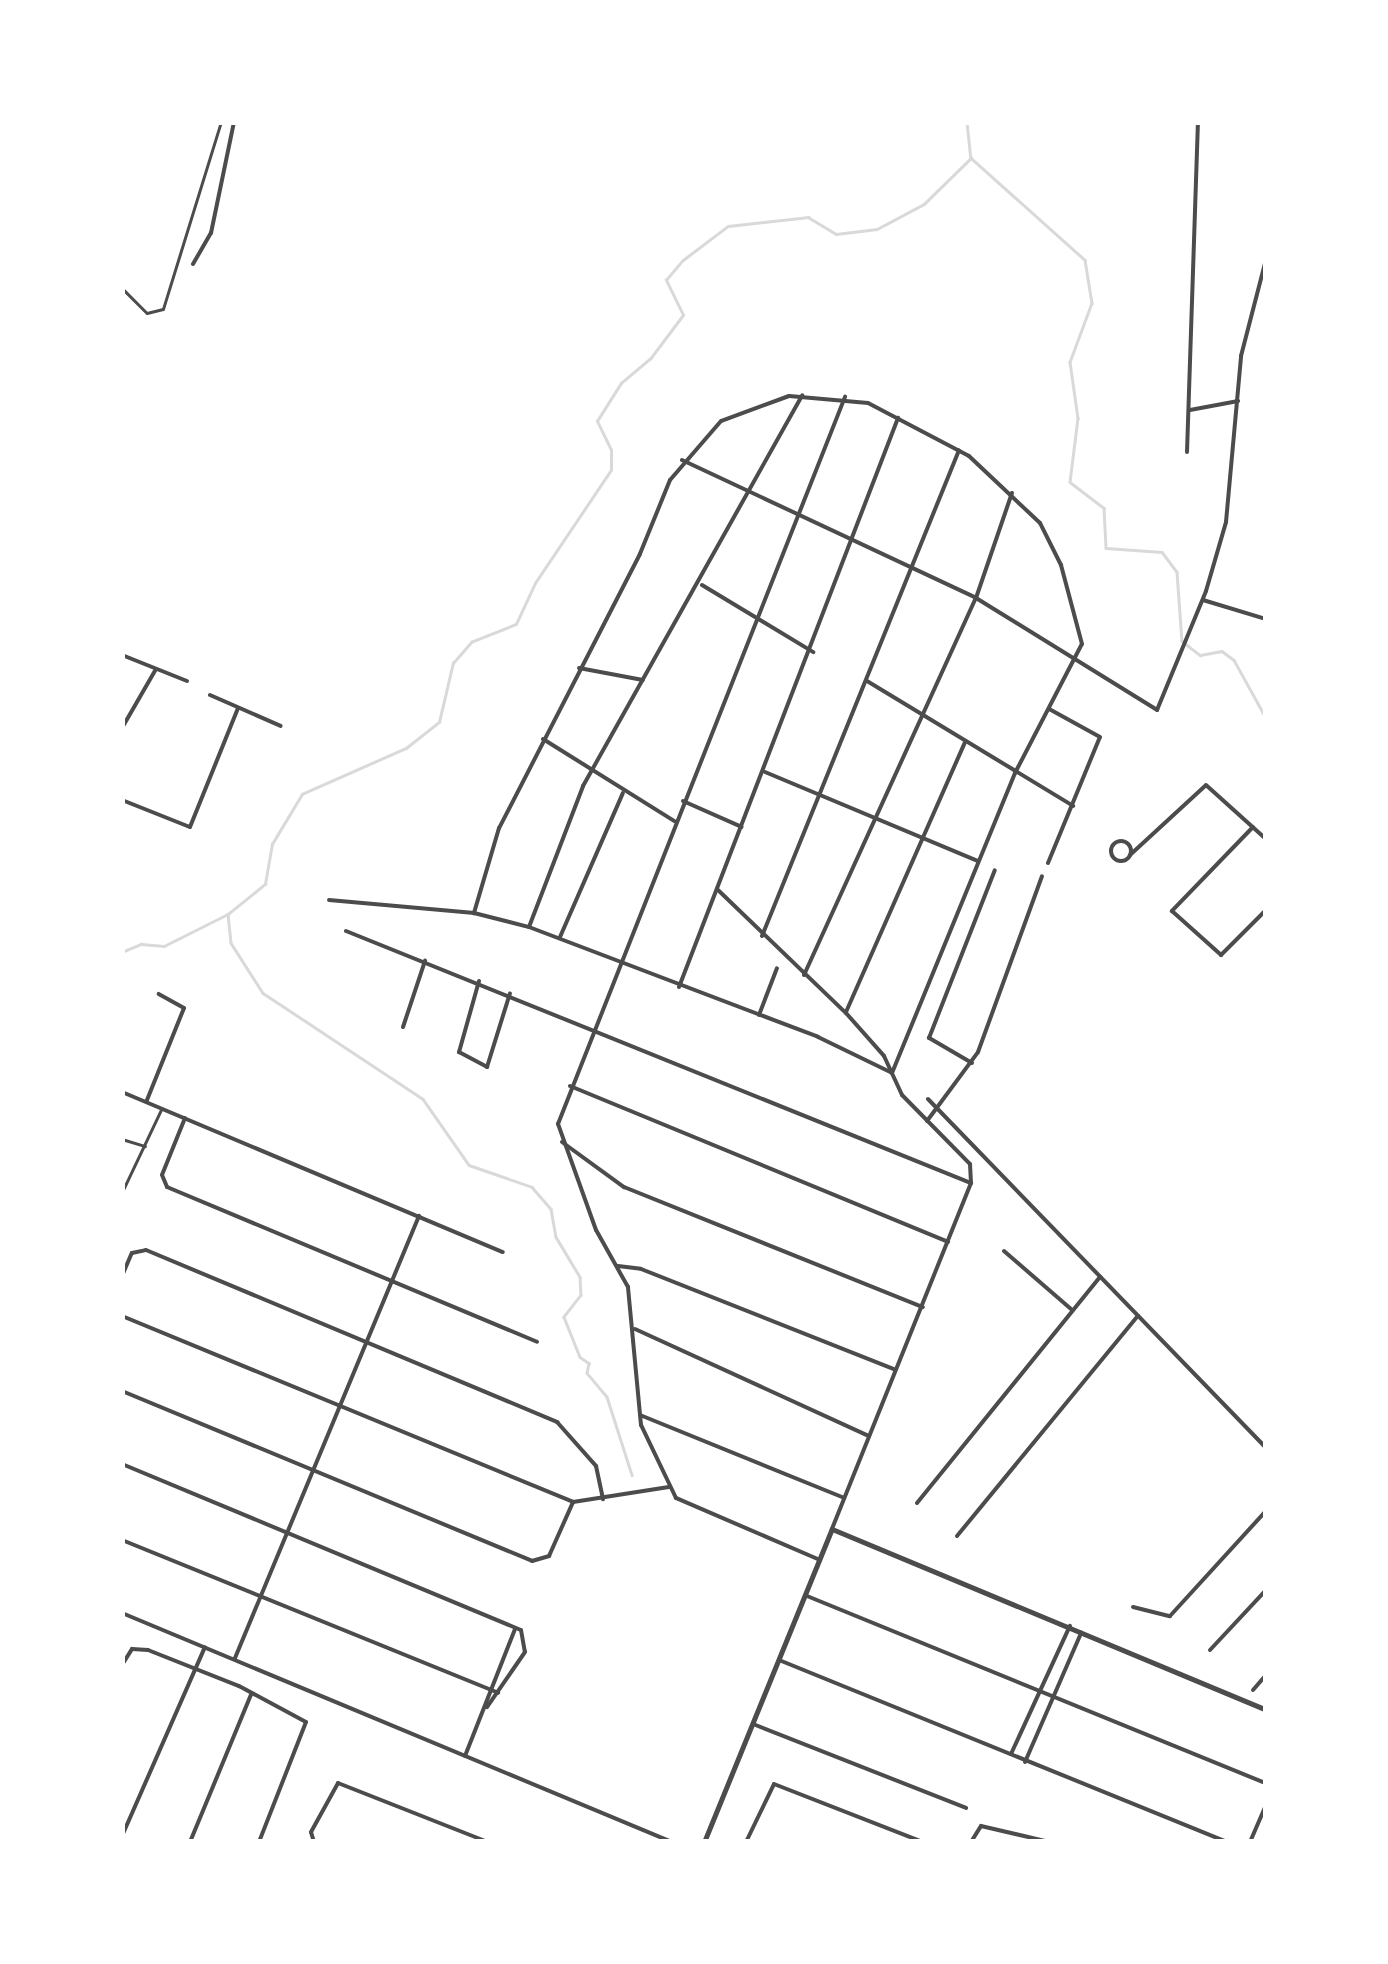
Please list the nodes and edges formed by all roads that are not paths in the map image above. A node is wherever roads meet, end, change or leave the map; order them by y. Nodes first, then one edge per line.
1 (222, 122) edge
2 (234, 122) edge
3 (1198, 122) edge
4 (1266, 259) edge
5 (193, 264) dead end
6 (122, 288) edge
7 (802, 395) junction
8 (845, 397) junction
9 (1238, 401) junction
10 (1190, 410) junction
11 (898, 417) junction
12 (959, 450) junction
13 (1188, 452) dead end
14 (682, 460) junction
15 (752, 490) junction
16 (1013, 492) junction
17 (799, 511) junction
18 (855, 540) junction
19 (911, 570) junction
20 (700, 584) junction
21 (976, 598) junction
22 (1203, 600) junction
23 (756, 618) junction
24 (1266, 619) edge
25 (813, 652) junction
26 (122, 654) edge
27 (1074, 662) junction
28 (579, 668) junction
29 (156, 669) junction
30 (644, 680) junction
31 (186, 681) dead end
32 (866, 681) junction
33 (210, 695) dead end
34 (238, 708) junction
35 (1049, 709) junction
36 (920, 715) junction
37 (281, 726) dead end
38 (122, 728) edge
39 (543, 739) junction
40 (965, 742) junction
41 (765, 772) junction
42 (590, 773) junction
43 (1016, 773) junction
44 (624, 793) junction
45 (818, 796) junction
46 (122, 800) edge
47 (683, 801) junction
48 (1072, 806) junction
49 (875, 817) junction
50 (674, 820) junction
51 (1253, 826) junction
52 (742, 828) junction
53 (927, 839) junction
54 (1266, 839) edge
55 (1130, 855) junction
56 (978, 861) junction
57 (1048, 863) dead end
58 (995, 870) dead end
59 (1042, 876) dead end
60 (718, 890) junction
61 (329, 900) dead end
62 (1266, 910) edge
63 (474, 913) junction
64 (529, 927) junction
65 (346, 932) dead end
66 (762, 936) junction
67 (560, 938) junction
68 (425, 961) junction
69 (619, 964) junction
70 (777, 968) dead end
71 (804, 975) junction
72 (479, 981) junction
73 (679, 987) junction
74 (510, 993) junction
75 (159, 994) dead end
76 (846, 1013) junction
77 (759, 1015) junction
78 (402, 1026) dead end
79 (595, 1027) junction
80 (972, 1064) junction
81 (892, 1073) junction
82 (570, 1086) junction
83 (122, 1092) edge
84 (928, 1098) dead end
85 (146, 1102) junction
86 (161, 1109) junction
87 (940, 1111) junction
88 (184, 1118) junction
89 (927, 1121) junction
90 (122, 1139) edge
91 (562, 1142) junction
92 (146, 1147) junction
93 (971, 1183) junction
94 (122, 1192) edge
95 (418, 1216) junction
96 (948, 1242) junction
97 (1004, 1251) dead end
98 (503, 1252) dead end
99 (618, 1266) junction
100 (122, 1276) edge
101 (1100, 1277) junction
102 (390, 1278) junction
103 (923, 1307) junction
104 (1070, 1309) junction
105 (122, 1316) edge
106 (1138, 1316) junction
107 (635, 1329) junction
108 (537, 1342) dead end
109 (364, 1343) junction
110 (896, 1370) junction
111 (122, 1391) edge
112 (340, 1406) junction
113 (640, 1414) junction
114 (869, 1436) junction
115 (1266, 1448) edge
116 (122, 1464) edge
117 (313, 1470) junction
118 (670, 1487) junction
119 (845, 1498) junction
120 (603, 1499) junction
121 (572, 1502) junction
122 (917, 1503) dead end
123 (1266, 1510) edge
124 (832, 1528) junction
125 (287, 1532) junction
126 (956, 1536) dead end
127 (122, 1540) edge
128 (820, 1560) junction
129 (1266, 1590) edge
130 (260, 1595) junction
131 (805, 1595) junction
132 (1132, 1608) dead end
133 (122, 1613) edge
134 (512, 1624) junction
135 (1070, 1626) junction
136 (1082, 1631) junction
137 (205, 1647) junction
138 (1210, 1650) dead end
139 (234, 1658) junction
140 (779, 1660) junction
141 (124, 1662) edge
142 (196, 1668) junction
143 (1266, 1675) edge
144 (1253, 1690) dead end
145 (491, 1691) junction
146 (251, 1694) junction
147 (499, 1694) junction
148 (1039, 1694) junction
149 (1053, 1699) junction
150 (487, 1707) junction
151 (1266, 1710) edge
152 (753, 1724) junction
153 (466, 1756) junction
154 (1010, 1756) junction
155 (1026, 1762) junction
156 (1266, 1783) edge
157 (1266, 1805) edge
158 (966, 1808) dead end
159 (122, 1836) edge
160 (190, 1842) edge
161 (259, 1842) edge
162 (314, 1842) edge
163 (488, 1842) edge
164 (672, 1842) edge
165 (704, 1842) edge
166 (746, 1842) edge
167 (924, 1842) edge
168 (971, 1842) edge
169 (1050, 1842) edge
170 (1227, 1842) edge
171 (1250, 1842) edge

1 - 6 lane
2 - 5 street
3 - 10 street
4 - 9 street
7 - 8 street
7 - 14 street
7 - 15 street
8 - 11 street
8 - 17 street
9 - 10 street
9 - 22 street
10 - 13 street
11 - 12 street
11 - 18 street
12 - 16 street
12 - 19 street
14 - 15 street
14 - 28 street
15 - 17 street
15 - 20 street
16 - 21 street
16 - 27 street
17 - 18 street
17 - 23 street
18 - 19 street
18 - 25 street
19 - 21 street
19 - 32 street
20 - 23 street
20 - 30 street
21 - 27 street
21 - 36 street
22 - 24 street
22 - 27 street
23 - 25 street
23 - 47 street
25 - 41 street
26 - 29 street
27 - 35 street
28 - 30 street
28 - 39 street
29 - 31 street
29 - 38 street
30 - 42 street
32 - 36 street
32 - 45 street
33 - 34 street
34 - 37 street
34 - 46 street
35 - 43 street
35 - 48 street
36 - 40 street
36 - 49 street
39 - 42 street
39 - 63 street
40 - 43 street
40 - 53 street
41 - 45 street
41 - 52 street
42 - 44 street
42 - 64 street
43 - 48 street
43 - 56 street
44 - 50 street
44 - 67 street
45 - 49 street
45 - 66 street
47 - 50 street
47 - 52 street
48 - 57 street
49 - 53 street
49 - 71 street
50 - 69 street
51 - 54 street
51 - 55 street
51 - 62 street
52 - 60 street
53 - 56 street
53 - 76 street
55 - 55 street
56 - 81 street
58 - 80 street
59 - 80 street
60 - 66 street
60 - 73 street
61 - 63 street
63 - 64 street
64 - 67 street
65 - 68 street
66 - 71 street
67 - 69 street
68 - 72 street
68 - 78 street
69 - 73 street
69 - 79 street
70 - 77 street
71 - 76 street
72 - 74 street
72 - 74 street
73 - 77 street
74 - 79 street
75 - 85 street
76 - 81 street
77 - 81 street
79 - 82 street
79 - 93 street
80 - 87 street
81 - 89 street
82 - 91 street
82 - 96 street
83 - 85 street
84 - 87 street
85 - 86 street
86 - 88 street
86 - 92 lane
87 - 89 street
87 - 101 street
88 - 95 street
88 - 102 street
89 - 93 street
90 - 92 lane
91 - 99 street
91 - 103 street
92 - 94 lane
93 - 96 street
95 - 98 street
95 - 102 street
96 - 103 street
97 - 104 street
99 - 107 street
99 - 110 street
100 - 109 street
101 - 104 street
101 - 106 street
102 - 108 street
102 - 109 street
103 - 110 street
104 - 122 street
105 - 112 street
106 - 115 street
106 - 126 street
107 - 113 street
107 - 114 street
109 - 112 street
109 - 120 street
110 - 114 street
111 - 117 street
112 - 117 street
112 - 121 street
113 - 118 street
113 - 119 street
114 - 119 street
116 - 125 street
117 - 121 street
117 - 125 street
118 - 120 street
118 - 128 street
119 - 124 street
120 - 121 street
123 - 132 street
124 - 128 street
124 - 135 street
125 - 130 street
125 - 134 street
127 - 130 street
128 - 131 street
129 - 138 street
130 - 139 street
130 - 145 street
131 - 140 street
131 - 148 street
133 - 137 street
134 - 145 street
134 - 147 street
135 - 136 street
135 - 148 street
136 - 149 street
136 - 151 street
137 - 139 street
137 - 142 street
139 - 153 street
140 - 152 street
140 - 154 street
141 - 142 street
142 - 146 street
142 - 159 street
143 - 144 street
145 - 147 street
145 - 150 street
146 - 160 street
146 - 161 street
147 - 150 street
148 - 149 street
148 - 154 street
149 - 155 street
149 - 156 street
150 - 153 street
152 - 158 street
152 - 165 street
153 - 164 street
154 - 155 street
155 - 170 street
157 - 171 street
162 - 163 street
166 - 167 street
168 - 169 street

